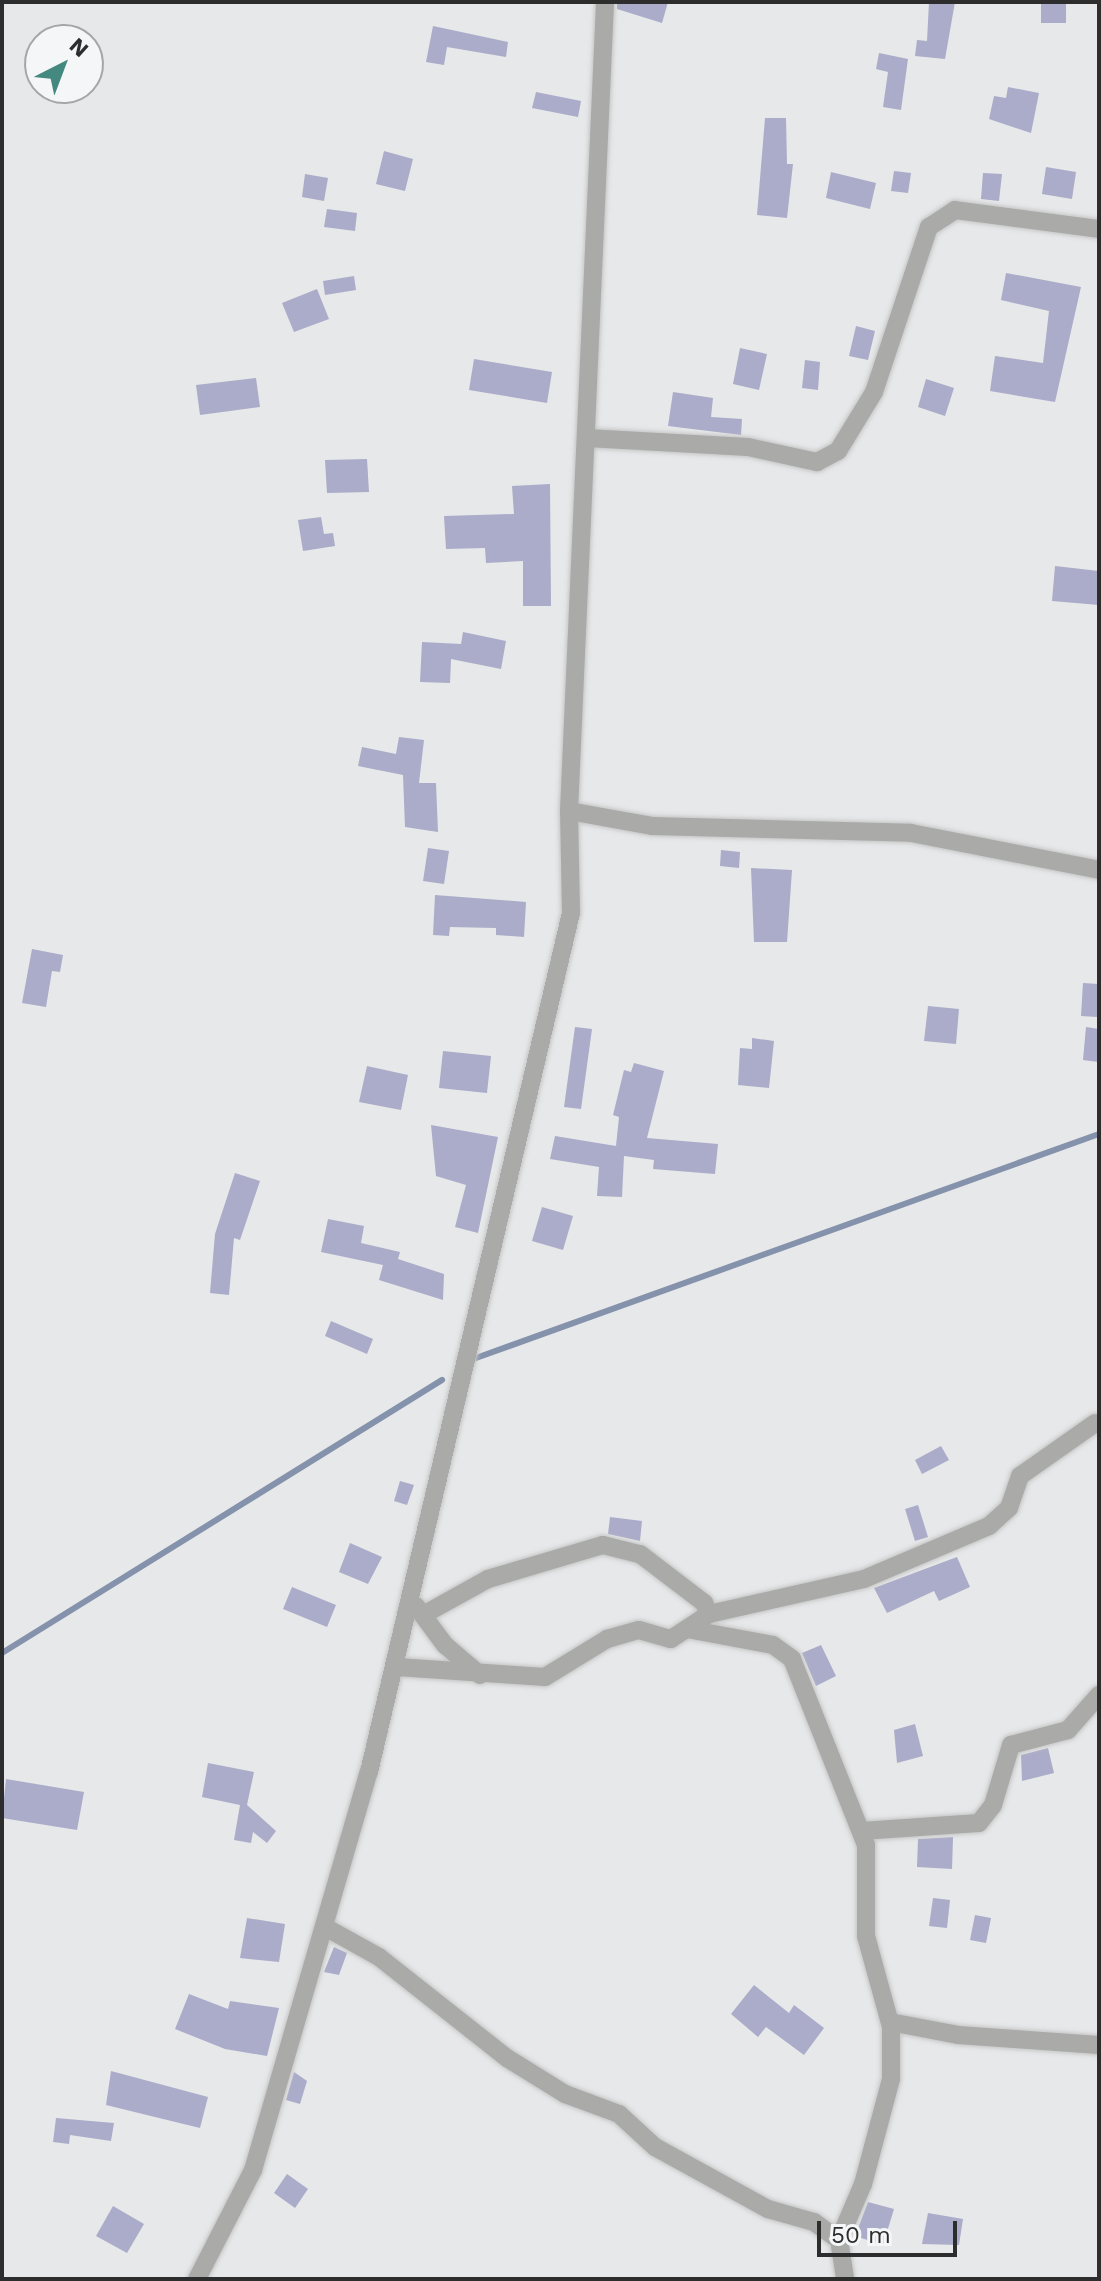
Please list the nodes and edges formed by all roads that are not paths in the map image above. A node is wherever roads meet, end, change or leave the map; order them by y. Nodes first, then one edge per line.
1 (605, 2) edge
2 (1099, 229) edge
3 (587, 438) junction
4 (569, 811) junction
5 (1099, 870) edge
6 (1095, 1423) dead end
7 (418, 1608) junction
8 (709, 1614) junction
9 (687, 1629) junction
10 (397, 1667) junction
11 (481, 1675) junction
12 (1099, 1695) edge
13 (861, 1831) junction
14 (325, 1927) junction
15 (890, 2022) junction
16 (1099, 2045) edge
17 (839, 2240) junction
18 (197, 2279) edge
19 (845, 2279) edge

1 - 3 street
2 - 3 street
3 - 4 street
4 - 5 street
4 - 7 street
6 - 8 street
7 - 8 street
7 - 10 street
7 - 11 street
8 - 9 street
9 - 11 street
9 - 13 street
10 - 11 street
10 - 14 street
12 - 13 street
13 - 15 street
14 - 17 street
14 - 18 street
15 - 16 street
15 - 17 street
17 - 19 street

